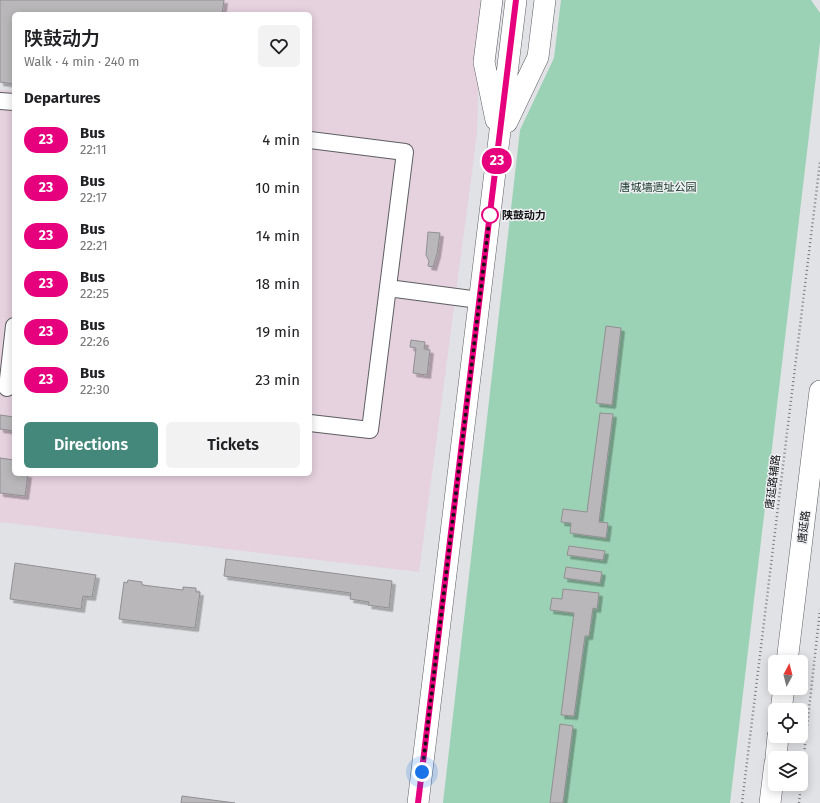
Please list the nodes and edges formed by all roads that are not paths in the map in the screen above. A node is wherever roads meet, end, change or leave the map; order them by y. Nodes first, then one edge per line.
1 (492, 0) edge
2 (516, 0) edge
3 (545, 0) edge
4 (0, 101) edge
5 (12, 102) edge
6 (500, 137) junction
7 (312, 140) edge
8 (388, 288) junction
9 (479, 300) junction
10 (12, 344) edge
11 (7, 388) edge
12 (820, 391) edge
13 (312, 423) edge
14 (788, 655) edge
15 (772, 791) edge
16 (418, 803) edge
17 (770, 803) edge

1 - 6 main road
2 - 6 main road
3 - 6 main road
4 - 5 street
6 - 9 main road
7 - 8 street
8 - 9 street
8 - 13 street
9 - 16 main road
10 - 11 street
12 - 14 main road, 唐延路
15 - 17 main road

